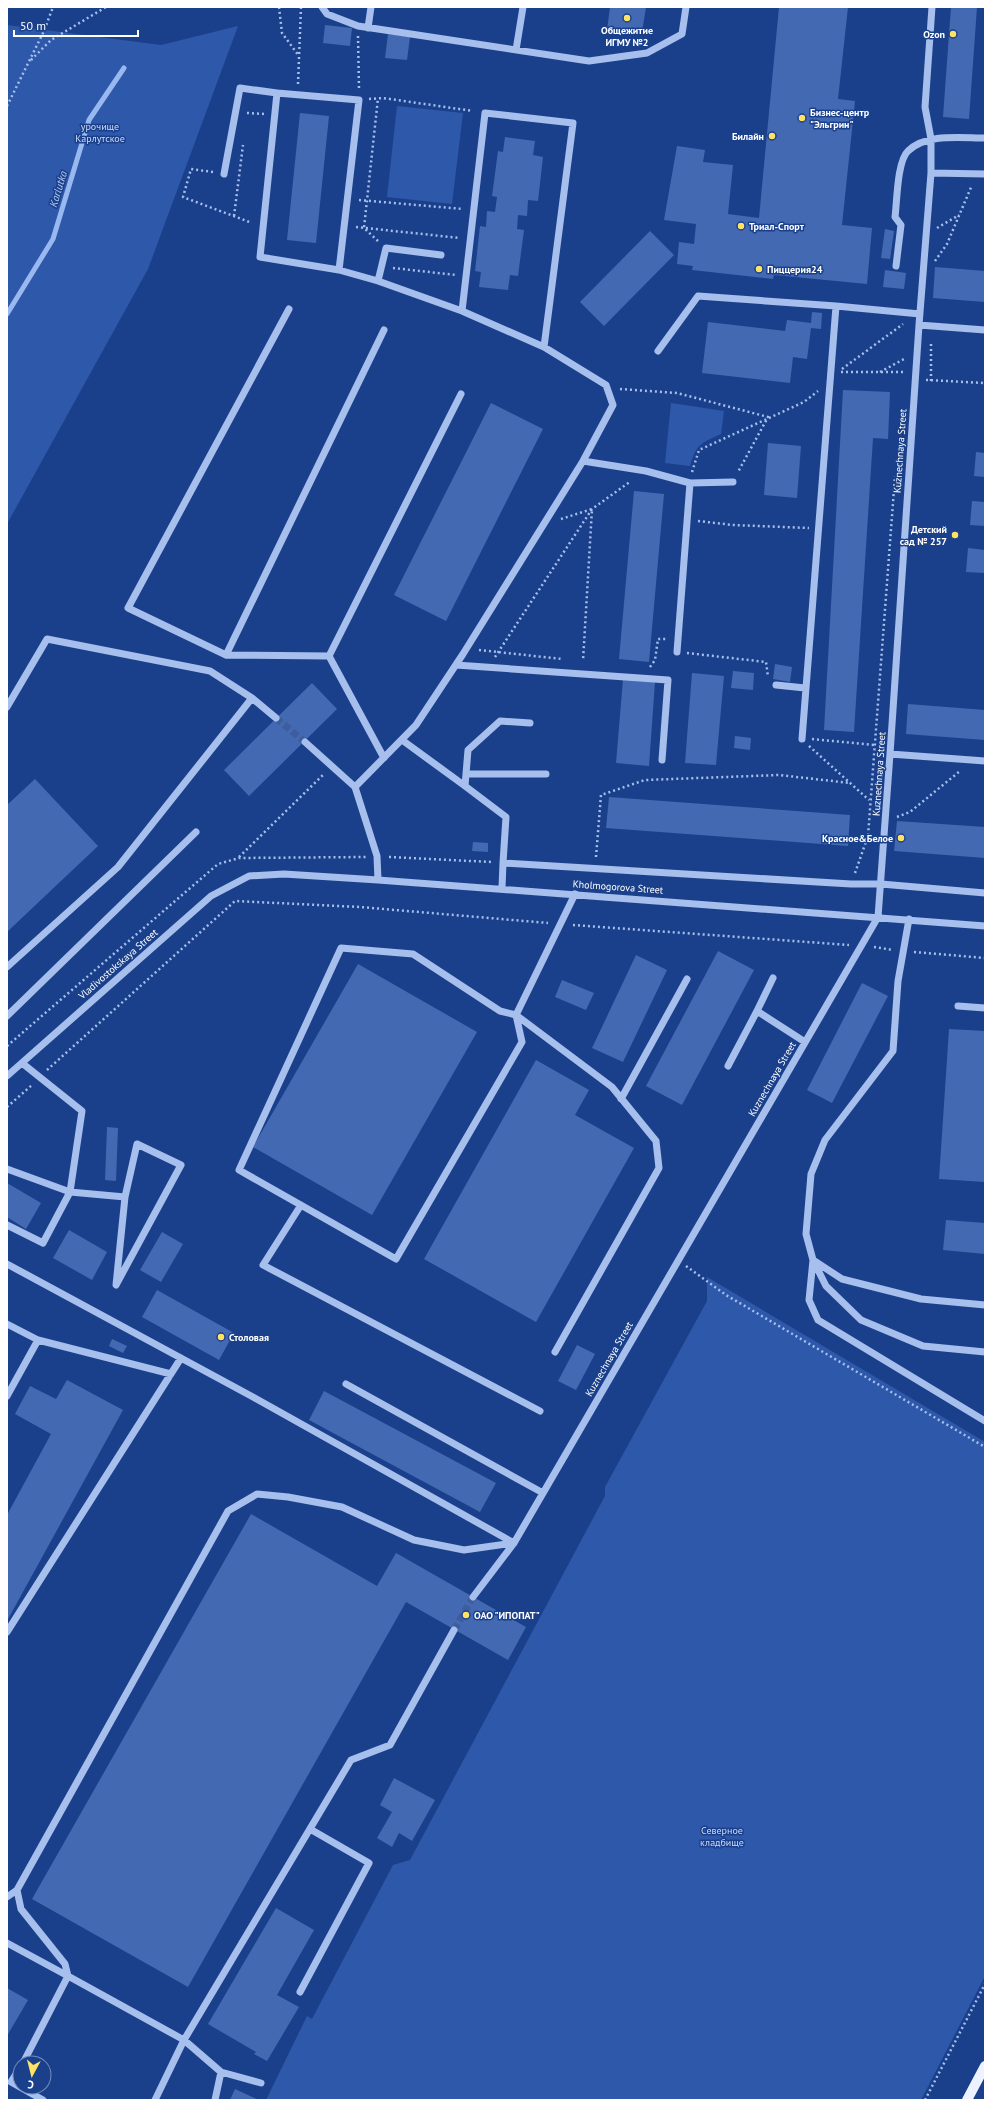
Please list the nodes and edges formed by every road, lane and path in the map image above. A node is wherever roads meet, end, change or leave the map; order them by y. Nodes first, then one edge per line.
1 (53, 7) edge
2 (106, 7) edge
3 (279, 7) edge
4 (301, 7) edge
5 (322, 7) edge
6 (371, 7) edge
7 (523, 7) edge
8 (686, 7) edge
9 (932, 7) edge
10 (358, 26) junction
11 (368, 28) junction
12 (516, 50) junction
13 (299, 56) junction
14 (29, 62) junction
15 (277, 93) junction
16 (297, 95) junction
17 (378, 98) junction
18 (359, 100) junction
19 (7, 106) edge
20 (485, 113) junction
21 (275, 115) junction
22 (246, 119) dead end
23 (985, 138) edge
24 (931, 139) junction
25 (244, 140) dead end
26 (191, 169) dead end
27 (931, 173) junction
28 (224, 174) dead end
29 (977, 174) junction
30 (985, 174) edge
31 (348, 199) junction
32 (367, 201) junction
33 (474, 210) junction
34 (959, 215) junction
35 (234, 216) junction
36 (345, 226) junction
37 (263, 227) junction
38 (364, 228) junction
39 (926, 234) junction
40 (471, 239) junction
41 (386, 248) junction
42 (442, 255) dead end
43 (896, 266) dead end
44 (381, 267) junction
45 (340, 270) junction
46 (924, 270) junction
47 (466, 276) junction
48 (378, 281) junction
49 (836, 306) junction
50 (289, 309) dead end
51 (462, 311) junction
52 (920, 314) junction
53 (908, 320) dead end
54 (919, 325) junction
55 (384, 330) dead end
56 (985, 330) edge
57 (544, 346) junction
58 (658, 351) dead end
59 (838, 372) dead end
60 (904, 373) dead end
61 (915, 380) junction
62 (985, 383) edge
63 (607, 388) junction
64 (461, 394) dead end
65 (583, 461) junction
66 (896, 468) dead end
67 (646, 470) junction
68 (690, 482) junction
69 (733, 482) joint
70 (592, 509) junction
71 (687, 520) junction
72 (544, 525) junction
73 (818, 528) junction
74 (678, 640) junction
75 (467, 648) junction
76 (677, 652) joint
77 (498, 653) junction
78 (226, 655) junction
79 (329, 656) junction
80 (567, 660) dead end
81 (575, 660) dead end
82 (583, 661) junction
83 (589, 662) dead end
84 (456, 665) junction
85 (490, 666) junction
86 (648, 668) dead end
87 (776, 685) joint
88 (805, 688) junction
89 (252, 698) junction
90 (7, 707) edge
91 (276, 718) tunnel mouth
92 (530, 723) dead end
93 (802, 739) junction
94 (402, 740) junction
95 (304, 742) tunnel mouth
96 (874, 745) junction
97 (890, 754) junction
98 (384, 758) junction
99 (662, 760) dead end
100 (972, 760) junction
101 (985, 761) edge
102 (332, 766) junction
103 (466, 774) junction
104 (546, 774) dead end
105 (850, 783) junction
106 (465, 786) junction
107 (355, 787) junction
108 (869, 800) junction
109 (885, 821) junction
110 (196, 832) dead end
111 (377, 856) junction
112 (239, 858) junction
113 (503, 863) junction
114 (595, 869) junction
115 (249, 876) joint
116 (378, 880) junction
117 (851, 884) junction
118 (881, 884) junction
119 (502, 888) junction
120 (985, 893) edge
121 (575, 894) junction
122 (878, 917) junction
123 (909, 919) junction
124 (561, 924) junction
125 (985, 926) edge
126 (861, 946) junction
127 (902, 951) junction
128 (985, 958) edge
129 (7, 967) edge
130 (774, 978) dead end
131 (687, 979) dead end
132 (958, 1006) dead end
133 (985, 1008) edge
134 (757, 1011) junction
135 (516, 1015) junction
136 (7, 1016) edge
137 (805, 1042) junction
138 (7, 1046) edge
139 (22, 1063) junction
140 (728, 1066) dead end
141 (7, 1076) edge
142 (40, 1077) junction
143 (621, 1098) junction
144 (7, 1108) edge
145 (7, 1169) edge
146 (70, 1192) junction
147 (125, 1196) junction
148 (301, 1205) junction
149 (7, 1225) edge
150 (678, 1260) junction
151 (813, 1260) junction
152 (7, 1264) edge
153 (985, 1305) edge
154 (7, 1324) edge
155 (38, 1340) junction
156 (555, 1352) dead end
157 (985, 1352) edge
158 (181, 1358) junction
159 (171, 1374) junction
160 (346, 1384) dead end
161 (7, 1396) edge
162 (540, 1411) dead end
163 (985, 1421) edge
164 (985, 1447) edge
165 (543, 1493) junction
166 (514, 1543) junction
167 (473, 1597) tunnel mouth
168 (454, 1630) tunnel mouth
169 (7, 1632) edge
170 (310, 1829) junction
171 (17, 1890) junction
172 (7, 1897) edge
173 (7, 1943) edge
174 (68, 1976) junction
175 (985, 1984) edge
176 (300, 1992) dead end
177 (184, 2040) junction
178 (27, 2055) edge
179 (985, 2066) edge
180 (221, 2072) junction
181 (261, 2083) dead end
182 (155, 2100) edge
183 (215, 2100) edge
184 (925, 2100) edge
185 (967, 2100) edge

1 - 14 path
2 - 14 path
3 - 13 path
4 - 13 path
5 - 10 street
6 - 11 street
7 - 12 street
8 - 12 street
9 - 24 street, Kuznechnaya Street
10 - 11 street
10 - 18 path
11 - 12 street
13 - 16 path
14 - 19 path
15 - 16 street
15 - 21 street
15 - 28 street
16 - 18 street
17 - 18 path
17 - 20 path
17 - 32 path
18 - 31 street
20 - 33 street
20 - 57 street
21 - 22 path
21 - 37 street
23 - 24 street
24 - 27 street, Kuznechnaya Street
24 - 43 street
25 - 35 path
26 - 35 path
27 - 29 street
27 - 39 street, Kuznechnaya Street
29 - 30 street
29 - 34 path
31 - 32 path
31 - 36 street
32 - 33 path
32 - 38 path
33 - 40 street
34 - 39 path
34 - 46 path
35 - 37 path
36 - 38 path
36 - 45 street
37 - 45 street
38 - 40 path
38 - 41 path
39 - 46 street, Kuznechnaya Street
40 - 47 street
41 - 42 street
41 - 44 street
44 - 47 path
44 - 48 street
45 - 48 street
46 - 52 street, Kuznechnaya Street
47 - 51 street
48 - 51 street
49 - 52 street
49 - 58 street
49 - 73 street
50 - 78 street
51 - 57 street
52 - 54 street, Kuznechnaya Street
53 - 59 path
54 - 56 street
54 - 61 street, Kuznechnaya Street
55 - 78 street
57 - 63 street
60 - 61 path
61 - 62 path
61 - 97 street, Kuznechnaya Street
63 - 65 street
63 - 69 path
64 - 79 street
65 - 67 street
65 - 72 street
66 - 96 path
67 - 68 street
67 - 70 path
68 - 69 street
68 - 71 street
70 - 72 path
70 - 77 path
70 - 82 path
71 - 73 path
71 - 74 street
72 - 75 street
73 - 88 street
74 - 76 street
74 - 86 path
75 - 77 path
75 - 84 street
76 - 87 path
77 - 80 path
77 - 85 path
78 - 79 street
79 - 98 street
81 - 82 path
82 - 83 path
84 - 85 street
84 - 94 street
85 - 99 street
87 - 88 street
88 - 93 street
89 - 90 street
89 - 91 street
89 - 129 street
92 - 103 street
93 - 96 path
93 - 105 path
94 - 98 street
94 - 106 street
95 - 102 street
96 - 108 path
97 - 100 street
97 - 109 street, Kuznechnaya Street
98 - 107 street
100 - 101 street
100 - 109 path
102 - 107 street
102 - 112 path
103 - 104 street
103 - 106 street
105 - 108 path
105 - 114 path
106 - 113 street
107 - 111 street
108 - 117 path
109 - 118 street, Kuznechnaya Street
110 - 136 street
111 - 112 path
111 - 113 path
111 - 116 street
112 - 138 path
113 - 114 street
113 - 119 street
114 - 117 street
115 - 116 street, Kholmogorova Street
115 - 139 street, Vladivostokskaya Street
116 - 119 street, Kholmogorova Street
117 - 118 street
118 - 120 street
118 - 122 street, Kuznechnaya Street
119 - 121 street, Kholmogorova Street
121 - 122 street, Kholmogorova Street
121 - 124 street
122 - 123 street, Kholmogorova Street
122 - 126 street, Kuznechnaya Street
123 - 125 street, Kholmogorova Street
123 - 127 street
124 - 126 path
124 - 135 street
124 - 142 path
126 - 127 path
126 - 137 street, Kuznechnaya Street
127 - 128 path
127 - 151 street
130 - 134 street
131 - 143 street
132 - 133 street
134 - 137 street
134 - 140 street
135 - 143 street
135 - 148 street
135 - 148 street
137 - 150 street, Kuznechnaya Street
139 - 141 street, Vladivostokskaya Street
139 - 142 street
142 - 144 path
142 - 146 street
143 - 156 street
145 - 146 street
146 - 147 street
146 - 149 street
147 - 147 street
148 - 162 street
150 - 164 path
150 - 165 street, Kuznechnaya Street
151 - 153 street
151 - 157 street
151 - 163 street
152 - 158 street
154 - 155 street
155 - 159 street
155 - 161 street
158 - 159 street
158 - 166 street
159 - 169 street
160 - 165 street
165 - 166 street, Kuznechnaya Street
166 - 167 street, Kuznechnaya Street
166 - 171 street
168 - 170 street
170 - 176 street
170 - 177 street
171 - 172 street
171 - 174 street
173 - 174 street
174 - 177 street
174 - 178 street
175 - 184 path
177 - 180 street
177 - 182 street
179 - 185 main road
180 - 181 street
180 - 183 street

